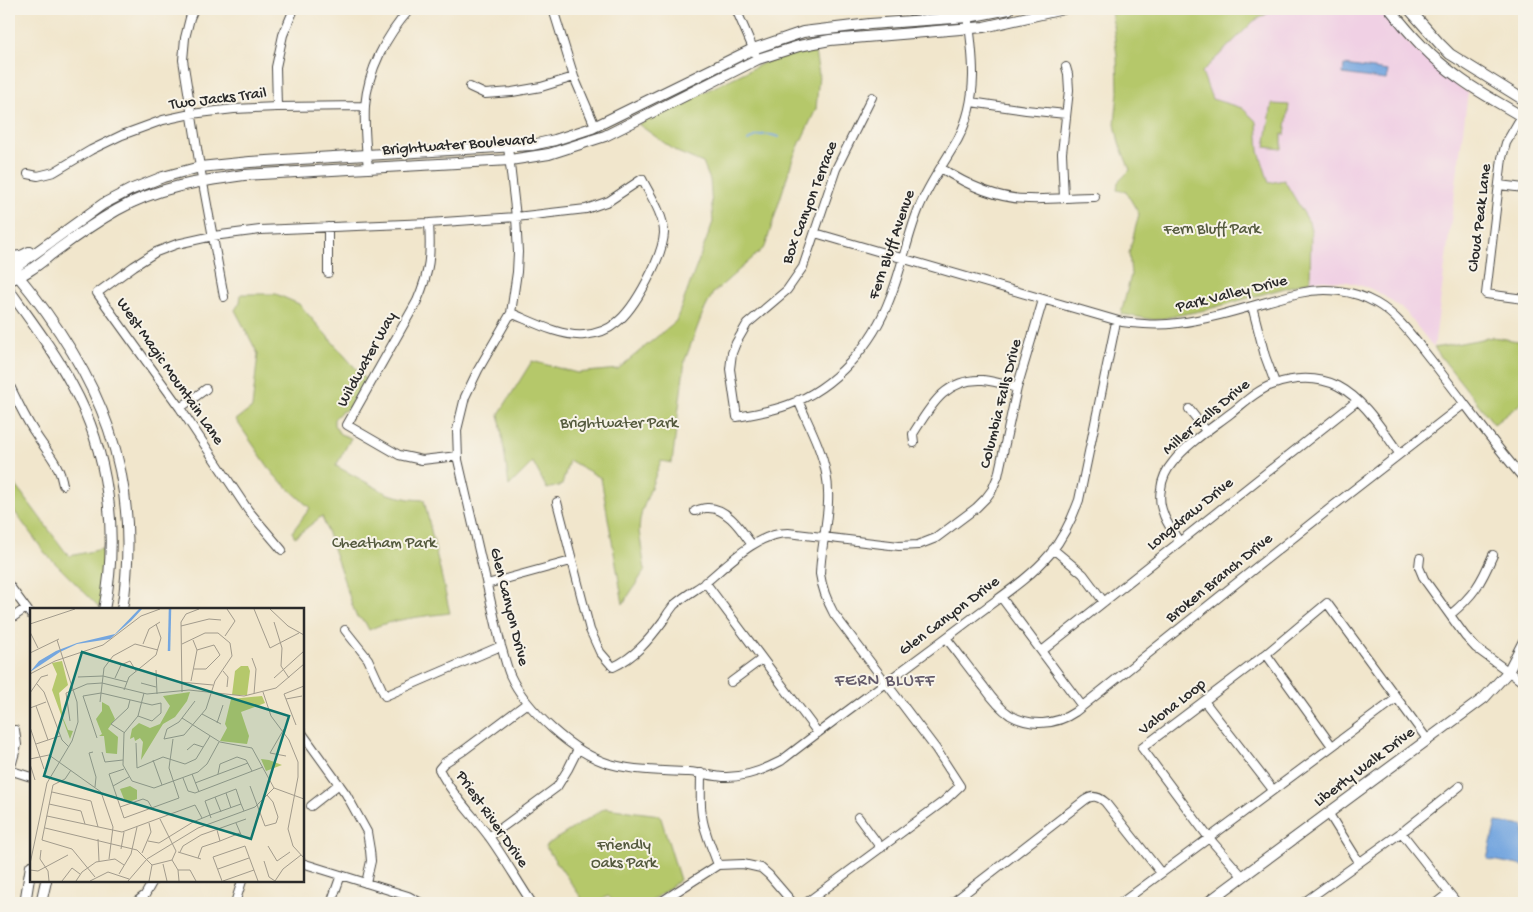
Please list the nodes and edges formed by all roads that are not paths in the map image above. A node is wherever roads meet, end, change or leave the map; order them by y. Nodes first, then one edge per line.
1 (194, 9) edge
2 (294, 9) edge
3 (398, 9) edge
4 (554, 9) edge
5 (736, 9) edge
6 (1009, 9) edge
7 (1063, 9) edge
8 (1390, 9) edge
9 (1410, 9) edge
10 (407, 12) edge
11 (968, 13) edge
12 (970, 28) junction
13 (756, 54) junction
14 (1066, 67) dead end
15 (574, 77) junction
16 (470, 86) dead end
17 (872, 97) dead end
18 (1524, 100) edge
19 (970, 102) junction
20 (277, 106) junction
21 (366, 106) junction
22 (191, 114) junction
23 (1066, 114) junction
24 (1523, 115) edge
25 (595, 126) junction
26 (508, 147) junction
27 (367, 155) junction
28 (510, 160) junction
29 (200, 167) junction
30 (368, 168) junction
31 (940, 168) junction
32 (28, 174) dead end
33 (202, 180) junction
34 (1499, 185) junction
35 (1524, 188) edge
36 (1094, 196) dead end
37 (1064, 198) junction
38 (516, 218) junction
39 (429, 223) junction
40 (328, 227) junction
41 (815, 233) junction
42 (58, 236) junction
43 (213, 236) junction
44 (9, 255) edge
45 (903, 258) junction
46 (12, 271) edge
47 (328, 273) dead end
48 (9, 280) edge
49 (9, 290) edge
50 (224, 298) dead end
51 (1524, 299) edge
52 (1043, 300) junction
53 (1252, 306) junction
54 (511, 313) junction
55 (1116, 322) junction
56 (9, 384) edge
57 (1275, 384) junction
58 (1017, 388) junction
59 (206, 390) dead end
60 (798, 400) junction
61 (1357, 401) junction
62 (1464, 404) junction
63 (180, 408) junction
64 (1189, 409) dead end
65 (737, 417) joint
66 (1207, 432) junction
67 (914, 443) dead end
68 (1399, 453) junction
69 (458, 456) junction
70 (1524, 479) edge
71 (63, 485) dead end
72 (124, 491) junction
73 (107, 495) junction
74 (557, 502) dead end
75 (695, 511) dead end
76 (127, 513) junction
77 (110, 514) junction
78 (824, 537) junction
79 (1179, 541) junction
80 (752, 545) junction
81 (282, 550) dead end
82 (1053, 550) junction
83 (1493, 555) dead end
84 (1420, 558) dead end
85 (572, 561) junction
86 (705, 582) junction
87 (487, 584) junction
88 (9, 585) edge
89 (1001, 597) junction
90 (1104, 602) junction
91 (26, 608) junction
92 (104, 608) edge
93 (122, 608) edge
94 (30, 614) edge
95 (1450, 614) junction
96 (9, 620) edge
97 (345, 630) dead end
98 (946, 638) junction
99 (1524, 641) edge
100 (500, 646) junction
101 (1042, 651) junction
102 (1266, 654) junction
103 (762, 659) junction
104 (1508, 672) junction
105 (731, 682) dead end
106 (885, 682) junction
107 (1524, 683) edge
108 (1397, 698) junction
109 (1204, 701) junction
110 (527, 702) junction
111 (1082, 706) junction
112 (15, 730) dead end
113 (818, 733) junction
114 (304, 736) edge
115 (1427, 739) junction
116 (1332, 746) junction
117 (578, 749) junction
118 (10, 770) edge
119 (701, 773) junction
120 (30, 777) edge
121 (339, 784) junction
122 (1460, 786) dead end
123 (1273, 790) junction
124 (311, 806) dead end
125 (1329, 814) junction
126 (858, 817) dead end
127 (1401, 832) junction
128 (489, 837) junction
129 (1209, 838) junction
130 (881, 848) junction
131 (1359, 862) junction
132 (304, 864) edge
133 (718, 865) junction
134 (30, 872) edge
135 (1161, 873) junction
136 (340, 875) junction
137 (1243, 877) junction
138 (46, 882) edge
139 (153, 882) edge
140 (242, 882) edge
141 (366, 883) junction
142 (1449, 893) junction
143 (25, 903) edge
144 (41, 903) edge
145 (135, 903) edge
146 (235, 903) edge
147 (331, 903) edge
148 (421, 903) edge
149 (532, 903) edge
150 (659, 903) edge
151 (793, 903) edge
152 (806, 903) edge
153 (952, 903) edge
154 (1121, 903) edge
155 (1207, 903) edge
156 (1304, 903) edge
157 (1436, 903) edge
158 (1457, 903) edge

1 - 22 street
2 - 20 street
3 - 10 street
4 - 15 street
5 - 13 street
6 - 11 street, Brightwater Boulevard
7 - 12 street, Brightwater Boulevard
8 - 24 street
9 - 18 street
10 - 21 street
11 - 12 street, Fern Bluff Avenue
11 - 13 street, Brightwater Boulevard
12 - 13 street, Brightwater Boulevard
12 - 19 street, Fern Bluff Avenue
13 - 25 street, Brightwater Boulevard
13 - 28 street, Brightwater Boulevard
14 - 23 street
15 - 16 street
15 - 25 street
17 - 41 street, Box Canyon Terrace
19 - 23 street
19 - 31 street, Fern Bluff Avenue
20 - 21 street, Two Jacks Trail
20 - 22 street, Two Jacks Trail
21 - 27 street
22 - 29 street
22 - 32 street, Two Jacks Trail
23 - 37 street
24 - 34 street, Cloud Peak Lane
25 - 26 street, Brightwater Boulevard
26 - 27 street, Brightwater Boulevard
26 - 28 street, Glen Canyon Drive
27 - 29 street, Brightwater Boulevard
27 - 30 street
28 - 30 street, Brightwater Boulevard
28 - 38 street, Glen Canyon Drive
29 - 33 street
29 - 42 street, Brightwater Boulevard
30 - 33 street, Brightwater Boulevard
31 - 37 street
31 - 45 street, Fern Bluff Avenue
33 - 43 street
33 - 46 street, Brightwater Boulevard
34 - 35 street
34 - 51 street, Cloud Peak Lane
36 - 37 street
38 - 39 street, West Magic Mountain Lane
38 - 54 street, Glen Canyon Drive
38 - 54 street, West Magic Mountain Lane
39 - 40 street, West Magic Mountain Lane
39 - 69 street, Wildwater Way
40 - 43 street, West Magic Mountain Lane
40 - 47 street
41 - 45 street, Park Valley Drive
41 - 65 street, Box Canyon Terrace
42 - 44 street
42 - 46 street, Brightwater Boulevard
43 - 50 street
43 - 63 street, West Magic Mountain Lane
45 - 52 street, Park Valley Drive
45 - 60 street, Fern Bluff Avenue
46 - 48 street, Brightwater Boulevard
46 - 72 street
49 - 73 street
52 - 55 street, Park Valley Drive
52 - 58 street, Columbia Falls Drive
53 - 55 street, Park Valley Drive
53 - 57 street
53 - 62 street, Park Valley Drive
54 - 69 street, Glen Canyon Drive
55 - 82 street, Glen Canyon Drive
56 - 71 street
57 - 61 street, Miller Falls Drive
57 - 66 street, Miller Falls Drive
58 - 67 street
58 - 78 street, Columbia Falls Drive
59 - 63 street
60 - 65 street, Fern Bluff Avenue
60 - 78 street
61 - 68 street, Miller Falls Drive
61 - 79 street, Longdraw Drive
62 - 68 street, Broken Branch Drive
62 - 70 street, Park Valley Drive
63 - 81 street, West Magic Mountain Lane
64 - 66 street
66 - 79 street, Miller Falls Drive
68 - 111 street, Broken Branch Drive
69 - 87 street, Glen Canyon Drive
72 - 73 street
72 - 76 street
73 - 77 street
74 - 85 street, Columbia Falls Drive
75 - 80 street
76 - 77 street
76 - 93 street
77 - 92 street
78 - 80 street, Columbia Falls Drive
78 - 106 street
79 - 90 street, Longdraw Drive
80 - 86 street, Columbia Falls Drive
82 - 89 street, Glen Canyon Drive
82 - 90 street
83 - 95 street
84 - 95 street
85 - 86 street, Columbia Falls Drive
85 - 87 street
86 - 103 street
87 - 100 street, Glen Canyon Drive
88 - 91 street
89 - 98 street, Glen Canyon Drive
89 - 101 street
90 - 101 street, Longdraw Drive
91 - 94 street
91 - 96 street
95 - 104 street
97 - 100 street
98 - 106 street, Glen Canyon Drive
98 - 111 street, Broken Branch Drive
99 - 104 street, Liberty Walk Drive
100 - 110 street, Glen Canyon Drive
101 - 111 street
102 - 108 street, Valona Loop
102 - 109 street, Valona Loop
102 - 116 street
103 - 105 street
103 - 113 street
104 - 107 street
104 - 115 street, Liberty Walk Drive
106 - 113 street, Glen Canyon Drive
106 - 130 street
108 - 115 street, Valona Loop
108 - 116 street
109 - 123 street
109 - 129 street, Valona Loop
110 - 117 street, Glen Canyon Drive
110 - 128 street, Priest River Drive
112 - 118 street
113 - 119 street, Glen Canyon Drive
114 - 121 street
115 - 125 street, Liberty Walk Drive
116 - 123 street
117 - 119 street, Glen Canyon Drive
117 - 128 street
118 - 120 street
119 - 133 street
121 - 124 street
121 - 141 street
122 - 127 street
123 - 129 street
125 - 131 street
125 - 137 street, Liberty Walk Drive
126 - 130 street
127 - 131 street
127 - 142 street
128 - 149 street, Priest River Drive
129 - 135 street
129 - 137 street
130 - 152 street
131 - 156 street
132 - 136 street
133 - 150 street
133 - 151 street
134 - 143 street
135 - 153 street
135 - 154 street
136 - 141 street
136 - 147 street
137 - 155 street, Liberty Walk Drive
138 - 144 street
139 - 145 street
140 - 146 street
141 - 148 street
142 - 157 street
142 - 158 street

